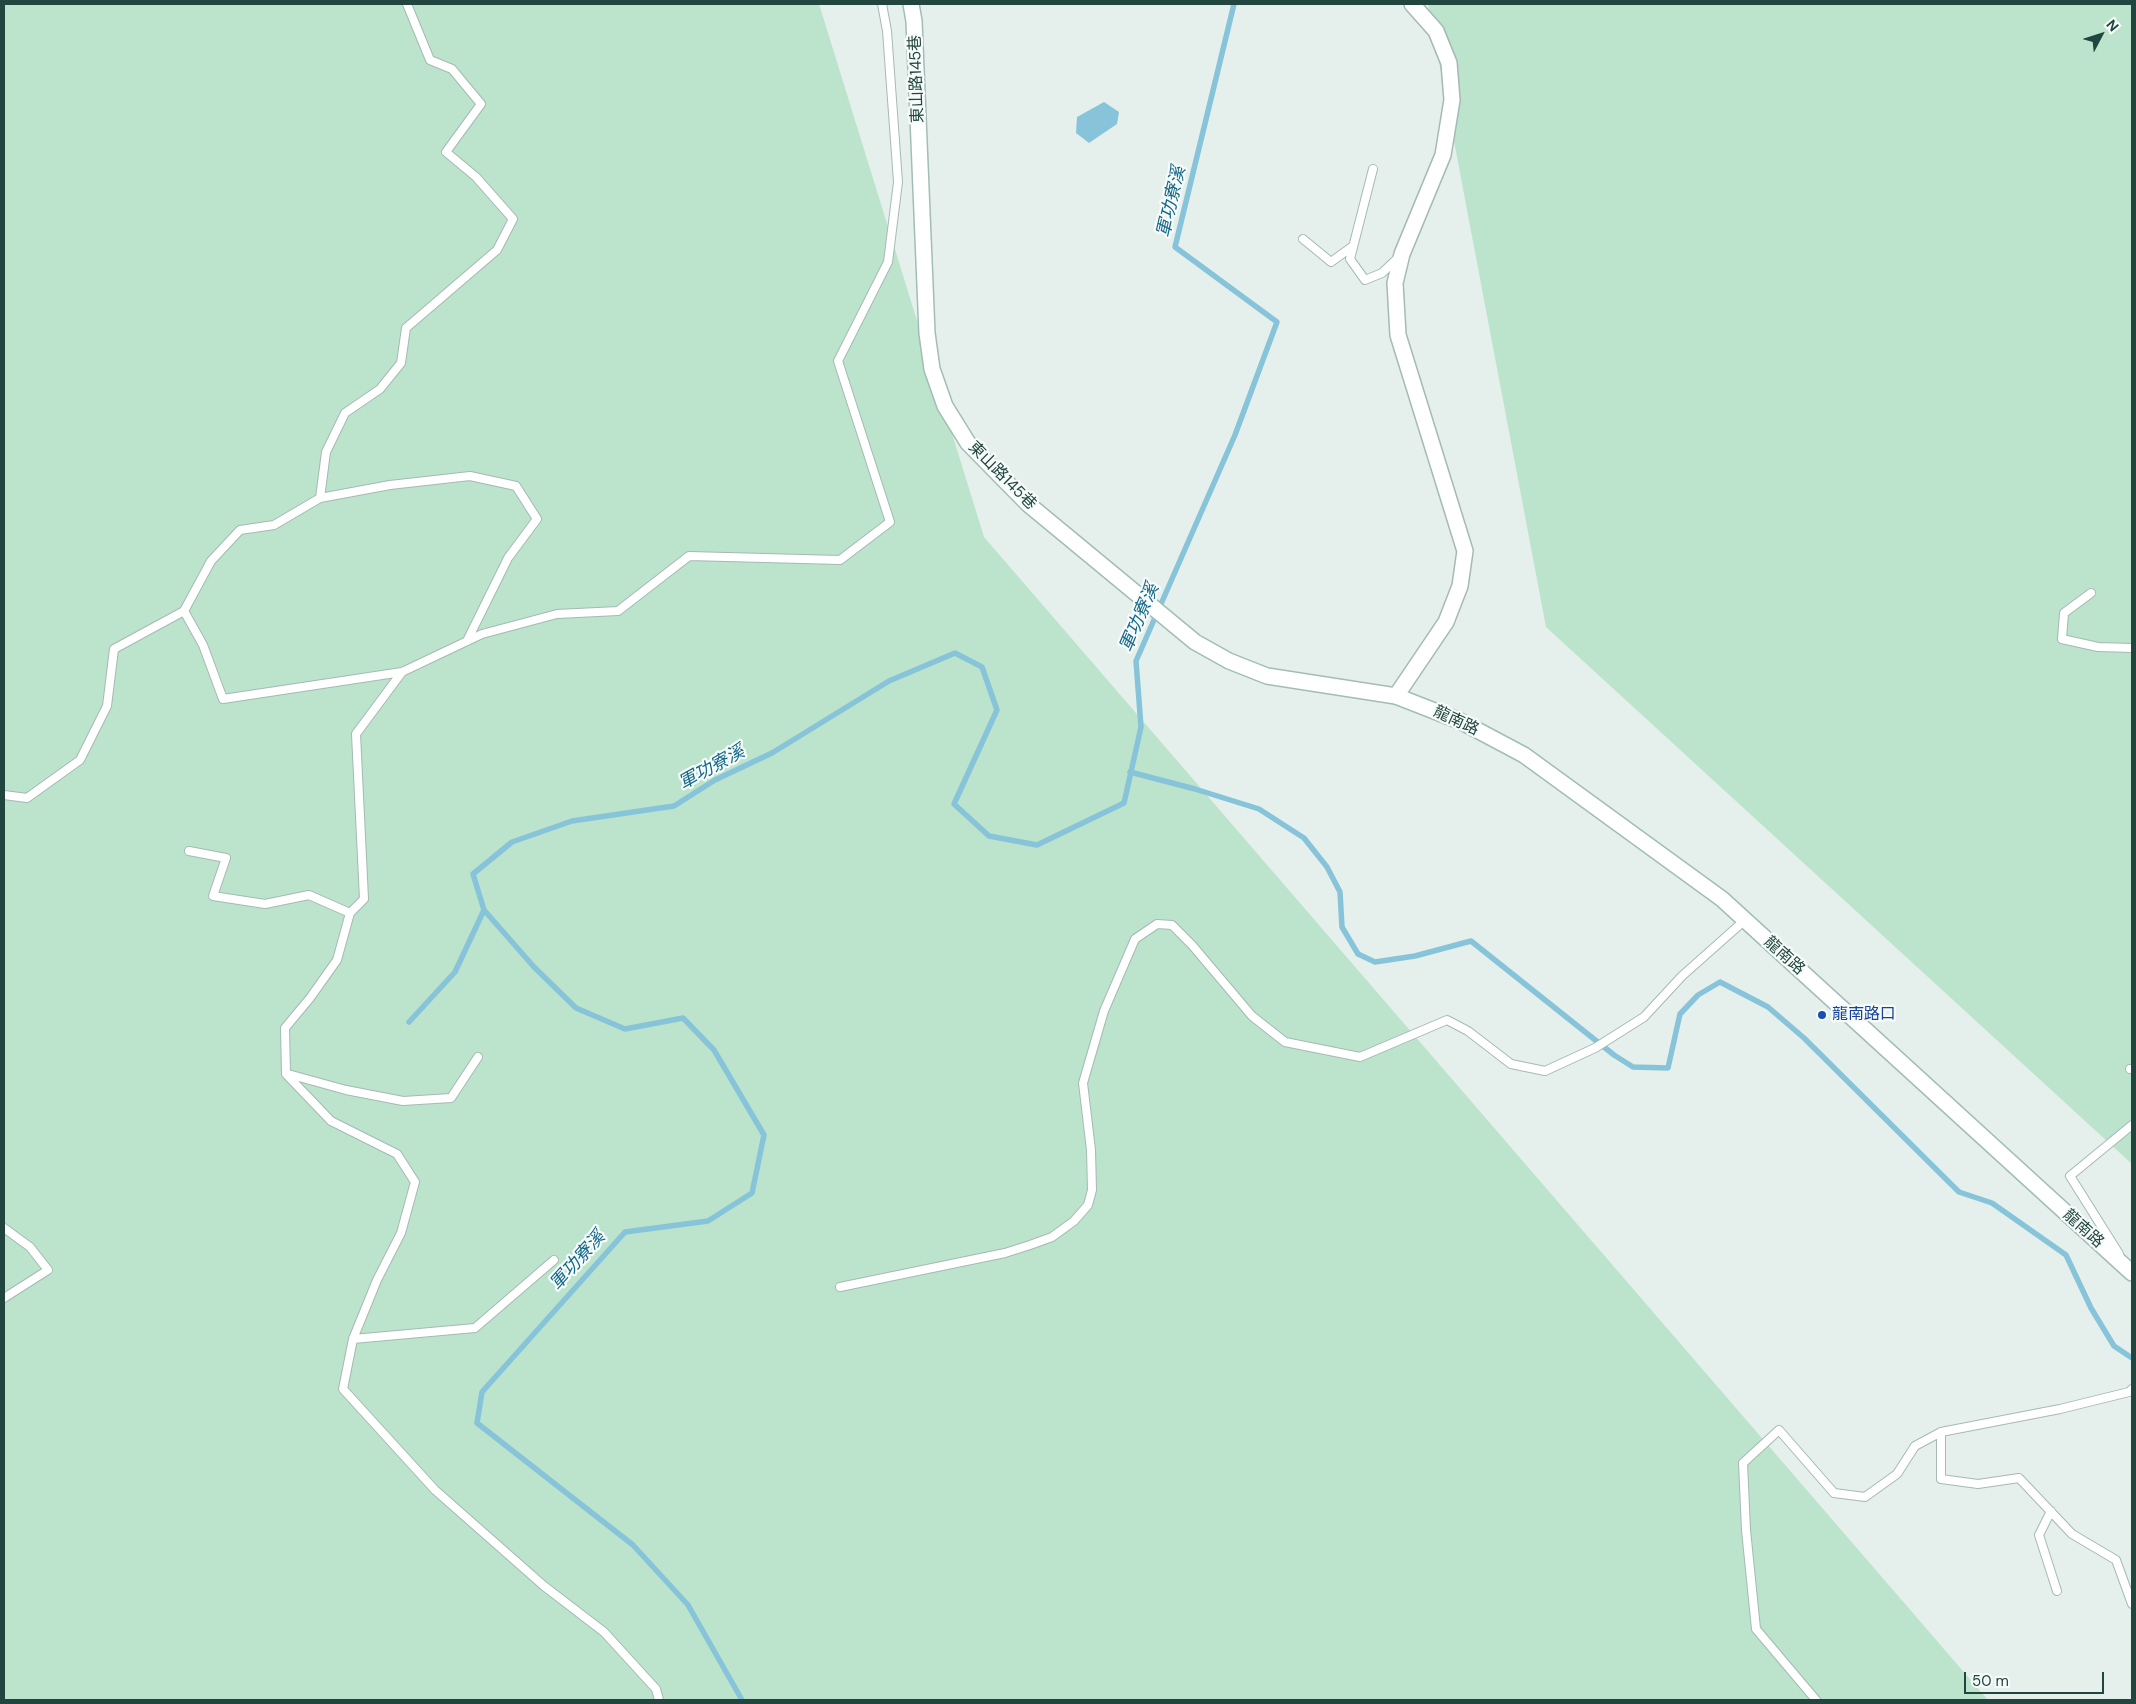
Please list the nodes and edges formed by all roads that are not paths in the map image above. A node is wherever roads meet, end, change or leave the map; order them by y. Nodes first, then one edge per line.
1 (407, 4) edge
2 (882, 4) edge
3 (911, 4) edge
4 (1412, 4) edge
5 (1373, 169) dead end
6 (1303, 239) dead end
7 (1353, 246) junction
8 (1402, 254) junction
9 (320, 498) junction
10 (2091, 593) dead end
11 (184, 611) junction
12 (467, 641) junction
13 (2132, 648) edge
14 (402, 672) junction
15 (1396, 696) junction
16 (4, 795) edge
17 (189, 851) dead end
18 (350, 913) junction
19 (1745, 920) junction
20 (478, 1057) dead end
21 (286, 1074) junction
22 (2132, 1124) edge
23 (4, 1228) edge
24 (554, 1260) dead end
25 (2130, 1271) edge
26 (840, 1286) dead end
27 (4, 1298) edge
28 (353, 1339) junction
29 (2132, 1389) edge
30 (1941, 1432) junction
31 (2051, 1511) junction
32 (2057, 1591) dead end
33 (2132, 1604) edge
34 (659, 1700) edge
35 (1816, 1700) edge

1 - 9 lane
2 - 12 lane
3 - 15 street, 東山路145巷
4 - 8 street
5 - 7 lane
6 - 7 lane
7 - 8 lane
8 - 15 street
9 - 11 lane
9 - 12 lane
10 - 13 lane
11 - 14 lane
11 - 16 lane
12 - 14 lane
14 - 18 lane
15 - 19 street, 龍南路
17 - 18 lane
18 - 21 lane
19 - 25 street, 龍南路
19 - 26 lane
20 - 21 lane
21 - 28 lane
22 - 25 lane
23 - 27 lane
24 - 28 lane
28 - 34 lane
29 - 30 lane
30 - 31 lane
30 - 35 lane
31 - 32 lane
31 - 33 lane

